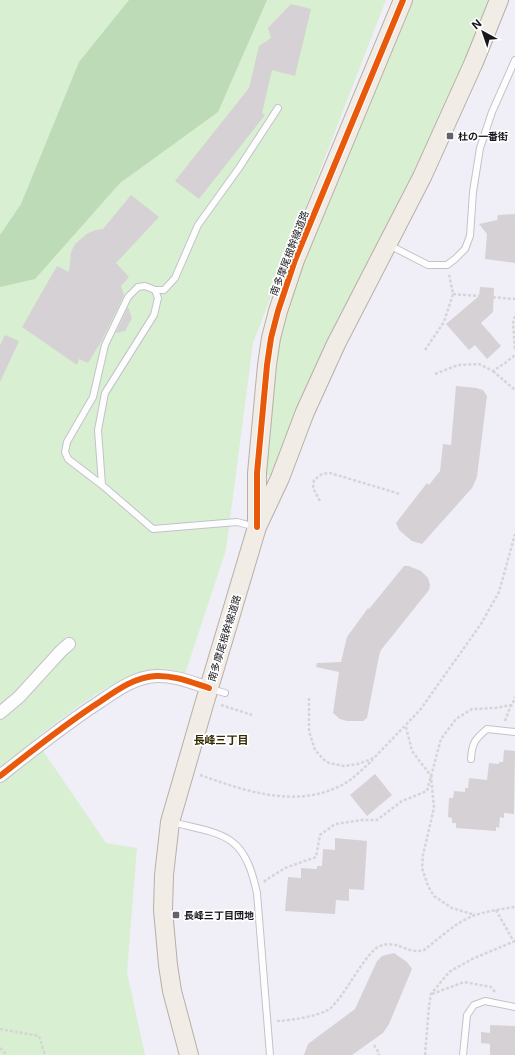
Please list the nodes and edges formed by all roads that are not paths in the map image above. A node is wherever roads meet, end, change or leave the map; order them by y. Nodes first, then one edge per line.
1 (403, 0) edge
2 (499, 0) edge
3 (515, 60) edge
4 (278, 108) dead end
5 (388, 244) junction
6 (155, 290) junction
7 (102, 485) junction
8 (257, 527) junction
9 (69, 644) dead end
10 (217, 691) junction
11 (0, 713) edge
12 (515, 732) edge
13 (471, 759) dead end
14 (0, 776) edge
15 (170, 822) junction
16 (515, 1007) edge
17 (189, 1055) edge
18 (270, 1055) edge
19 (463, 1055) edge

1 - 8 main road, 南多摩尾根幹線道路
2 - 5 main road, 南多摩尾根幹線道路
3 - 5 lane
4 - 6 lane
5 - 8 main road, 南多摩尾根幹線道路
6 - 7 lane
6 - 7 lane
7 - 8 lane
8 - 10 main road, 南多摩尾根幹線道路
9 - 11 street
10 - 14 street
10 - 15 main road, 南多摩尾根幹線道路
12 - 13 lane
15 - 17 main road, 南多摩尾根幹線道路
15 - 18 lane
16 - 19 lane

